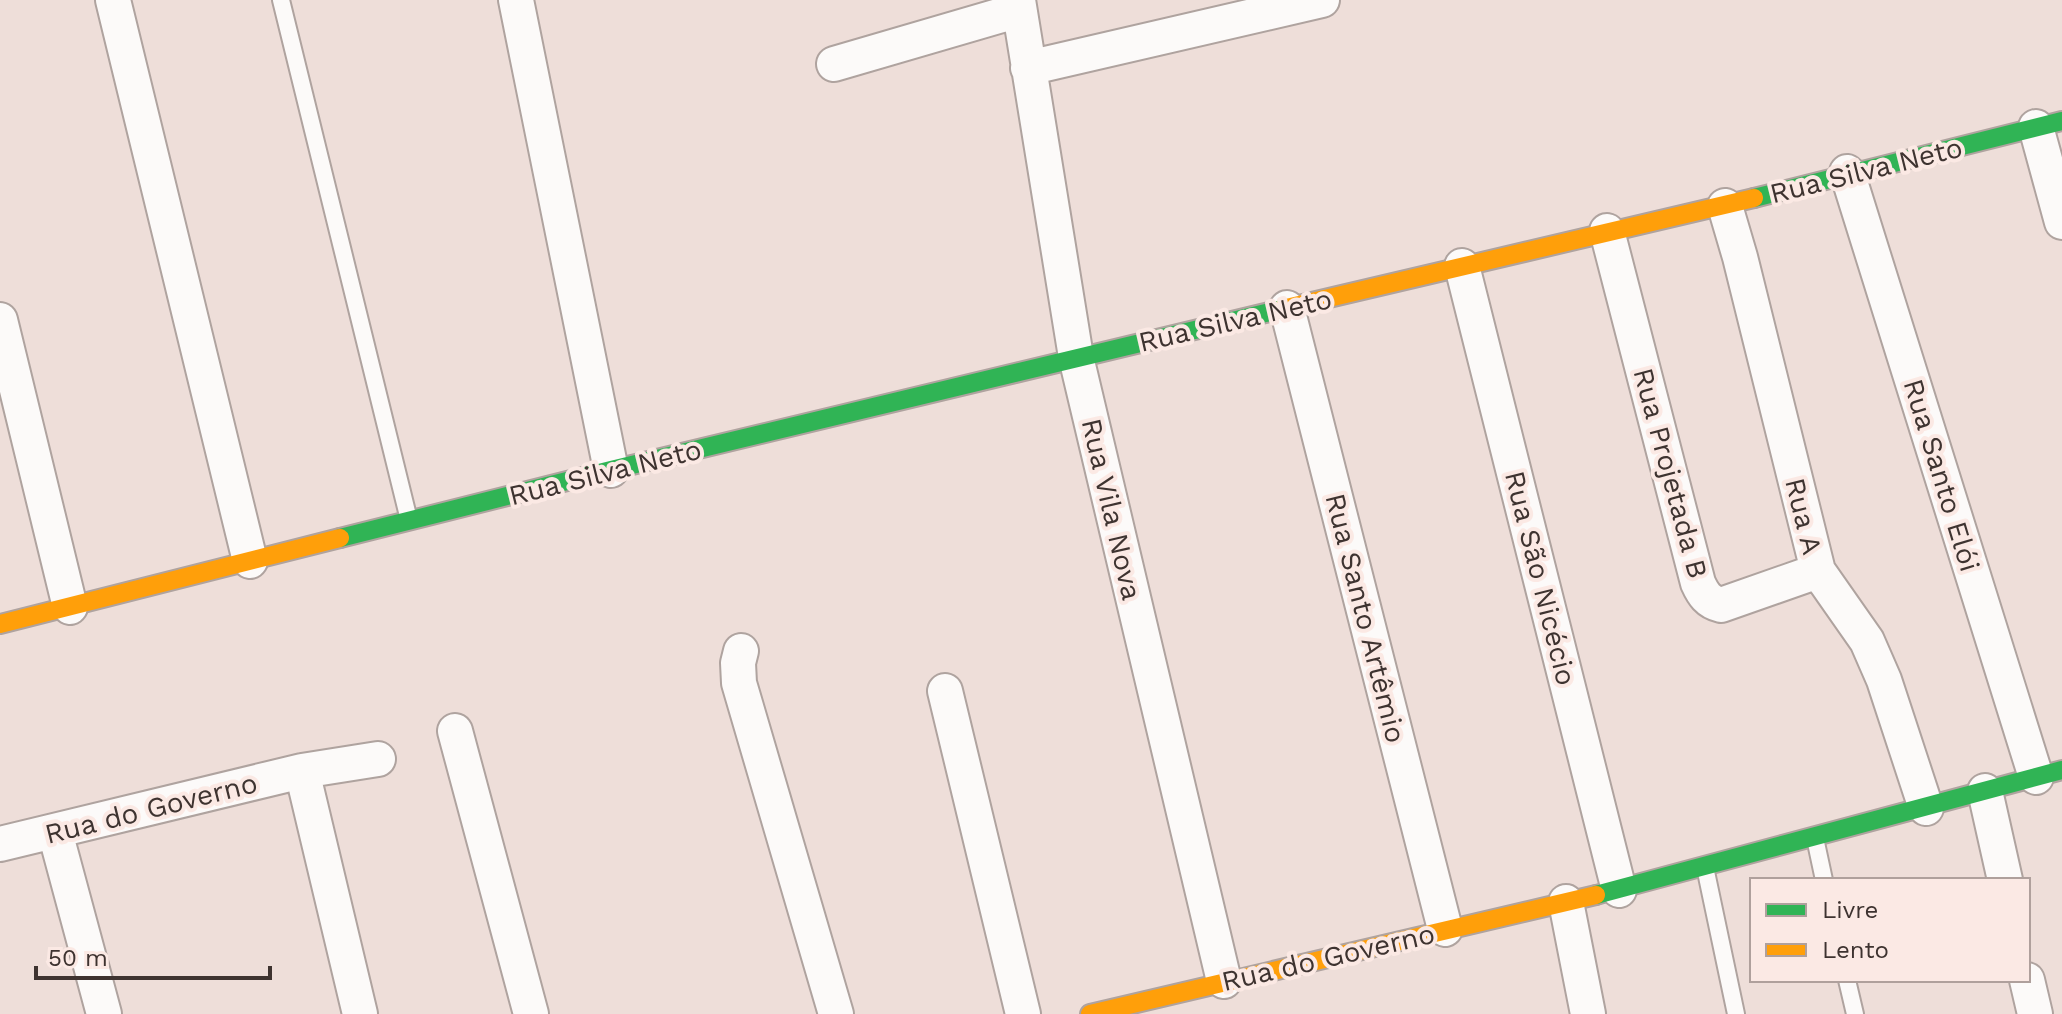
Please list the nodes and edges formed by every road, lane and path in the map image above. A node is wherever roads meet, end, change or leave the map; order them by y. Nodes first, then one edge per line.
1 (113, 0) edge
2 (281, 0) edge
3 (516, 0) edge
4 (1322, 0) edge
5 (1018, 5) edge
6 (834, 64) dead end
7 (1028, 68) junction
8 (2049, 124) edge
9 (1847, 172) junction
10 (1725, 206) junction
11 (2062, 222) edge
12 (1607, 231) junction
13 (1462, 266) junction
14 (1287, 308) junction
15 (0, 320) edge
16 (1076, 357) junction
17 (611, 470) junction
18 (409, 521) junction
19 (250, 561) junction
20 (1818, 571) junction
21 (70, 607) junction
22 (0, 624) edge
23 (741, 651) dead end
24 (945, 691) dead end
25 (455, 731) dead end
26 (378, 759) dead end
27 (302, 771) junction
28 (2049, 774) edge
29 (1985, 791) junction
30 (1926, 808) junction
31 (55, 832) junction
32 (1814, 836) junction
33 (0, 844) edge
34 (1705, 867) junction
35 (1824, 878) edge
36 (2005, 878) edge
37 (1619, 890) junction
38 (1566, 902) junction
39 (1445, 929) junction
40 (1847, 982) edge
41 (2027, 982) edge
42 (1226, 992) junction
43 (104, 1014) edge
44 (360, 1014) edge
45 (531, 1014) edge
46 (836, 1014) edge
47 (1023, 1014) edge
48 (1090, 1014) edge
49 (1588, 1014) edge
50 (1736, 1014) edge
51 (1855, 1014) edge
52 (2035, 1014) edge

1 - 19 street
2 - 18 lane
3 - 17 street
4 - 7 street
5 - 6 street
5 - 7 street, Rua Vila Nova
7 - 16 street, Rua Vila Nova
8 - 9 street, Rua Silva Neto
8 - 11 street
9 - 10 street, Rua Silva Neto
9 - 28 street, Rua Santo Elói
10 - 12 street, Rua Silva Neto
10 - 20 street, Rua A
12 - 13 street, Rua Silva Neto
12 - 20 street, Rua Projetada B
13 - 14 street, Rua Silva Neto
13 - 37 street, Rua São Nicécio
14 - 16 street, Rua Silva Neto
14 - 39 street, Rua Santo Artêmio
15 - 21 street
16 - 17 street, Rua Silva Neto
16 - 42 street, Rua Vila Nova
17 - 18 street, Rua Silva Neto
18 - 19 street, Rua Silva Neto
19 - 21 street, Rua Silva Neto
20 - 30 street, Rua A
21 - 22 street, Rua Silva Neto
23 - 46 street
24 - 47 street
25 - 45 street
26 - 27 street, Rua do Governo
27 - 31 street, Rua do Governo
27 - 44 street
28 - 29 street, Rua do Governo
29 - 30 street, Rua do Governo
29 - 36 street
30 - 32 street, Rua do Governo
31 - 33 street, Rua do Governo
31 - 43 street
32 - 34 street, Rua do Governo
32 - 35 lane
34 - 37 street, Rua do Governo
34 - 50 lane
37 - 38 street, Rua do Governo
38 - 39 street, Rua do Governo
38 - 49 street
39 - 42 street, Rua do Governo
40 - 51 lane
41 - 52 street
42 - 48 street, Rua do Governo

